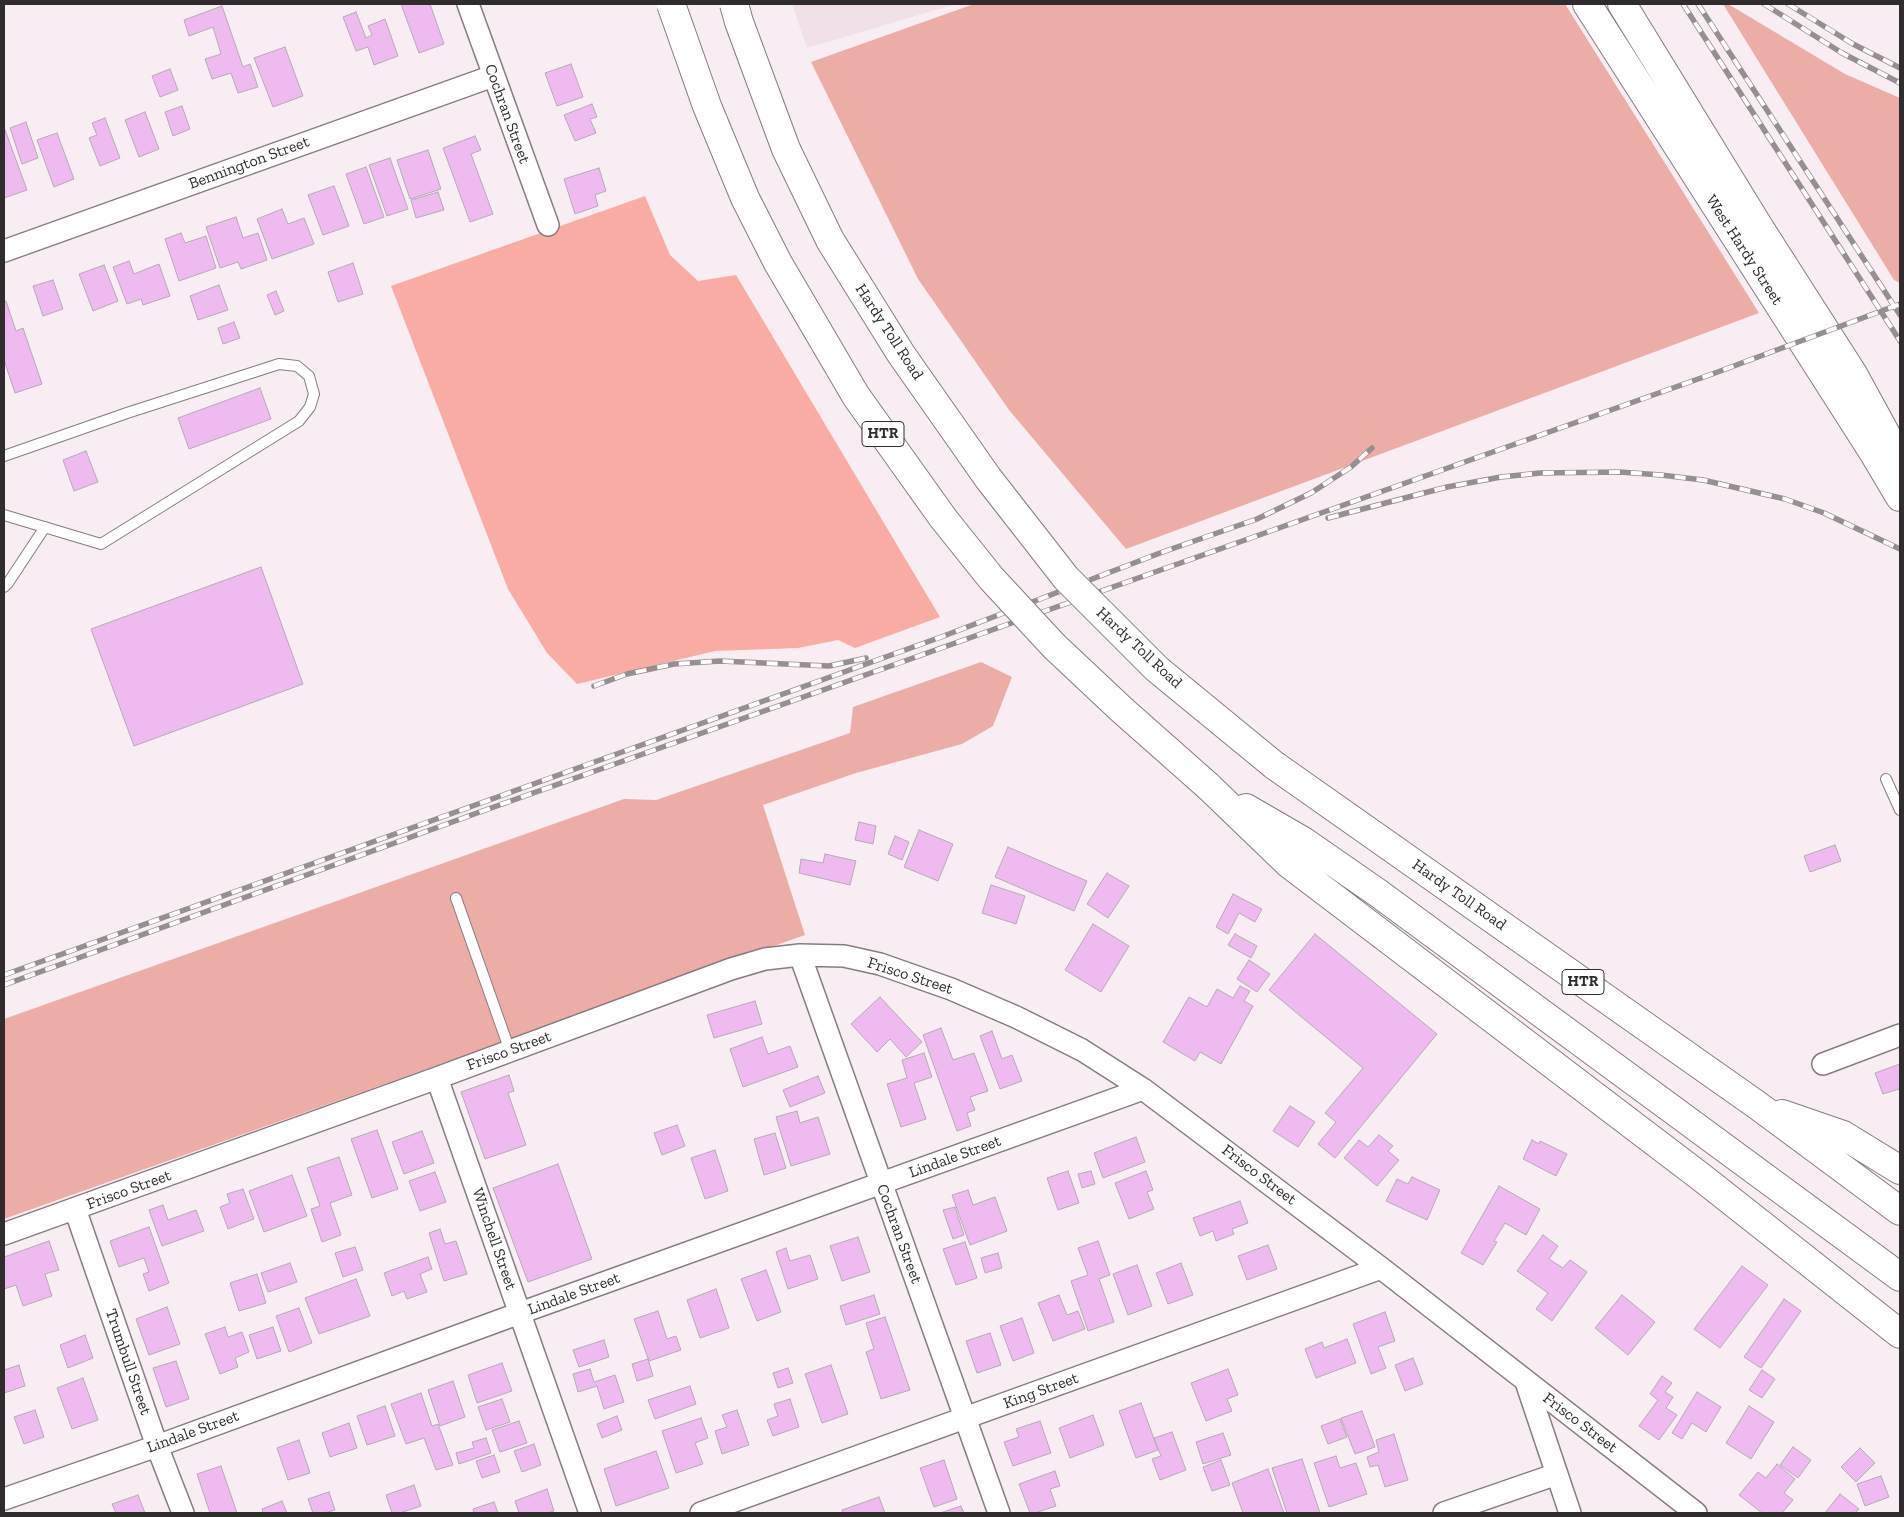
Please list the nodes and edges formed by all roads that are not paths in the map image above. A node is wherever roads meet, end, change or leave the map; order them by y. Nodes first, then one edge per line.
1 (468, 4) edge
2 (671, 4) edge
3 (734, 4) edge
4 (1587, 4) edge
5 (1622, 4) edge
6 (493, 76) junction
7 (548, 224) dead end
8 (4, 251) edge
9 (4, 456) edge
10 (1900, 460) edge
11 (1900, 497) edge
12 (4, 515) edge
13 (45, 527) junction
14 (4, 587) edge
15 (1886, 780) dead end
16 (1208, 786) junction
17 (1900, 810) edge
18 (456, 898) dead end
19 (800, 954) junction
20 (1900, 1035) edge
21 (510, 1051) junction
22 (1823, 1064) dead end
23 (438, 1078) junction
24 (1144, 1089) junction
25 (1757, 1105) junction
26 (1900, 1170) edge
27 (880, 1183) junction
28 (74, 1209) junction
29 (1900, 1211) edge
30 (4, 1234) edge
31 (1381, 1268) junction
32 (1900, 1277) edge
33 (520, 1313) junction
34 (1900, 1334) edge
35 (1526, 1382) junction
36 (965, 1418) junction
37 (157, 1446) junction
38 (1556, 1474) junction
39 (4, 1499) edge
40 (183, 1513) edge
41 (590, 1513) edge
42 (701, 1513) edge
43 (999, 1513) edge
44 (1444, 1513) edge
45 (1570, 1513) edge
46 (1696, 1513) edge

1 - 6 street, Cochran Street
2 - 16 main road, HTR, bridge
3 - 25 main road, Hardy Toll Road / HTR, bridge
4 - 11 main road, West Hardy Street
5 - 10 main road, West Hardy Street
6 - 7 street, Cochran Street
6 - 8 street, Bennington Street
9 - 13 lane
12 - 13 lane
13 - 14 lane
15 - 17 lane
16 - 32 main road
16 - 34 main road
18 - 21 lane
19 - 21 street, Frisco Street
19 - 24 street, Frisco Street
19 - 27 street, Cochran Street
20 - 22 street
21 - 23 street, Frisco Street
23 - 28 street, Frisco Street
23 - 33 street, Winchell Street
24 - 27 street, Lindale Street
24 - 31 street, Frisco Street
25 - 26 main road
25 - 29 main road
27 - 33 street, Lindale Street
27 - 36 street, Cochran Street
28 - 30 street, Frisco Street
28 - 37 street, Trumbull Street
31 - 35 street, Frisco Street
31 - 36 street, King Street
33 - 37 street, Lindale Street
33 - 41 street, Winchell Street
35 - 38 street
35 - 46 street, Frisco Street
36 - 42 street, King Street
36 - 43 street, Cochran Street
37 - 39 street, Lindale Street
37 - 40 street, Trumbull Street
38 - 44 street
38 - 45 street

